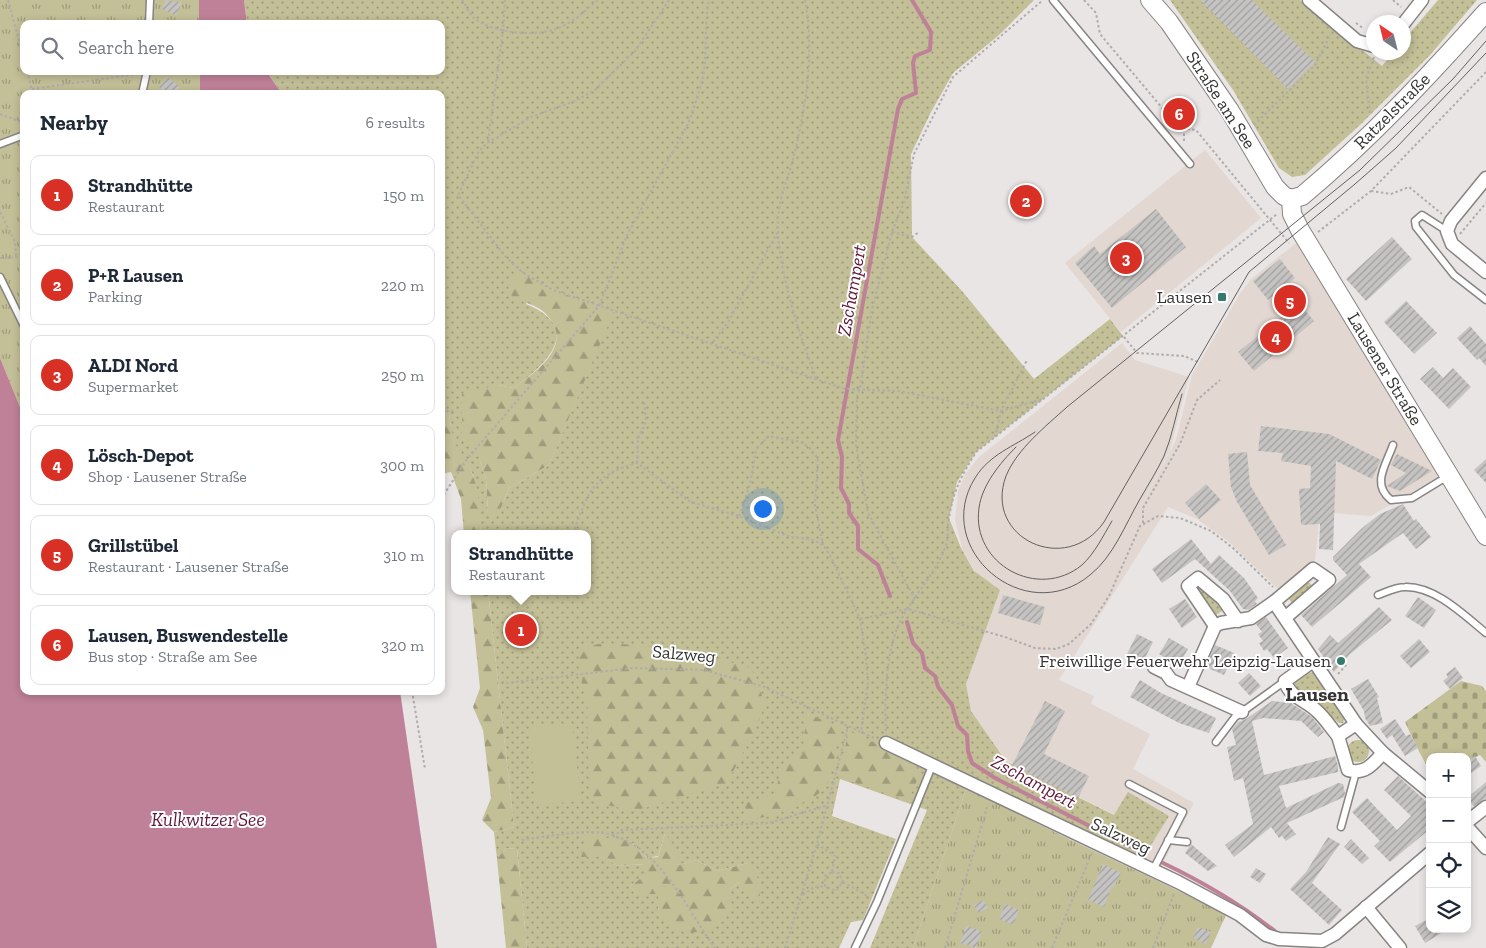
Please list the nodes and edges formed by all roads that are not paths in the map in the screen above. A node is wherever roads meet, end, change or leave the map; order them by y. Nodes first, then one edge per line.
1 (150, 0) edge
2 (1053, 0) edge
3 (1150, 0) edge
4 (1309, 0) edge
5 (1422, 0) edge
6 (1486, 12) edge
7 (1410, 15) edge
8 (149, 20) edge
9 (1366, 44) edge
10 (145, 75) edge
11 (143, 90) edge
12 (20, 136) edge
13 (0, 144) edge
14 (1190, 164) dead end
15 (1486, 178) edge
16 (1291, 199) junction
17 (1449, 226) junction
18 (1486, 272) edge
19 (0, 277) edge
20 (1486, 300) edge
21 (20, 318) edge
22 (1393, 445) dead end
23 (1449, 475) junction
24 (1486, 536) edge
25 (1378, 595) dead end
26 (1278, 599) junction
27 (1286, 617) junction
28 (1238, 621) junction
29 (1215, 626) junction
30 (1486, 633) edge
31 (1318, 661) junction
32 (1154, 667) dead end
33 (1285, 681) junction
34 (1188, 688) junction
35 (1242, 712) junction
36 (1356, 724) junction
37 (1338, 736) junction
38 (1216, 742) dead end
39 (886, 743) road end
40 (1383, 752) junction
41 (932, 766) junction
42 (1356, 772) junction
43 (1130, 784) dead end
44 (1426, 789) edge
45 (1486, 807) edge
46 (1471, 819) edge
47 (1341, 828) dead end
48 (1471, 831) edge
49 (1168, 840) junction
50 (1188, 842) dead end
51 (1486, 848) edge
52 (1426, 856) edge
53 (1153, 870) junction
54 (1366, 907) junction
55 (1320, 945) edge
56 (856, 948) edge
57 (1400, 948) edge

1 - 8 lane
2 - 14 lane
3 - 16 main road, Straße am See
4 - 9 street
5 - 7 street
6 - 16 main road, Ratzelstraße
10 - 11 lane
12 - 13 lane
15 - 17 street
16 - 23 main road, Lausener Straße
17 - 18 street
17 - 20 lane
19 - 21 lane
22 - 23 lane
23 - 24 main road, Lausener Straße
25 - 30 lane
26 - 27 street
26 - 27 street
26 - 28 street
27 - 31 street
28 - 29 street
28 - 29 street
29 - 34 street
31 - 33 street
31 - 36 street
32 - 34 street
33 - 35 lane
33 - 37 street
34 - 35 street
35 - 38 lane
36 - 37 street
36 - 40 street
37 - 42 street
39 - 41 street, Salzweg
40 - 42 street
40 - 44 street
41 - 53 street, Salzweg
41 - 56 lane
42 - 47 lane
43 - 49 lane
45 - 46 street
48 - 51 street
49 - 50 lane
49 - 53 lane
52 - 54 street
53 - 55 street, Salzweg
54 - 55 street
54 - 57 street

